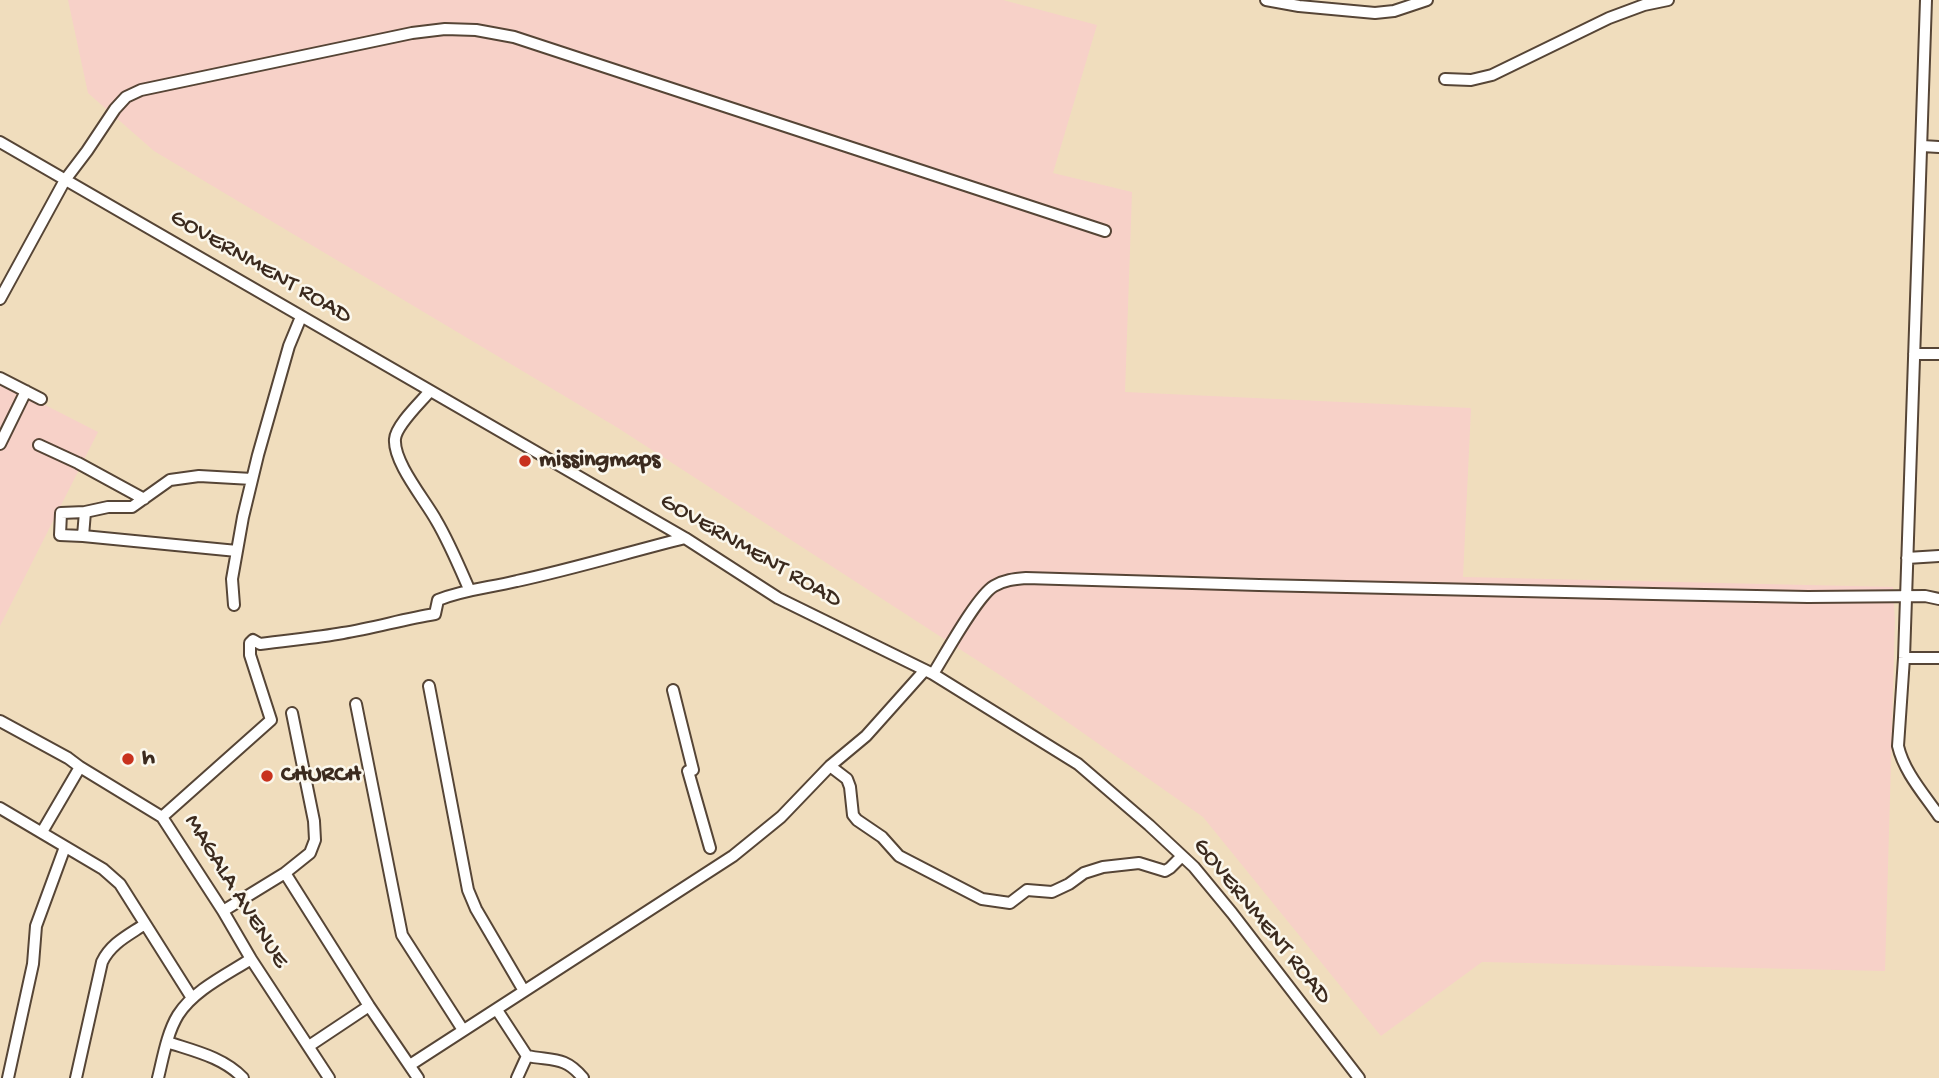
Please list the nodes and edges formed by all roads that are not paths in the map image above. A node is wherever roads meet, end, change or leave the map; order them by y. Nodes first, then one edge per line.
1 (1266, 0) edge
2 (1427, 0) edge
3 (1668, 0) edge
4 (1926, 0) edge
5 (1445, 79) dead end
6 (0, 142) edge
7 (1922, 146) junction
8 (1939, 148) edge
9 (65, 180) junction
10 (1105, 231) dead end
11 (0, 299) edge
12 (301, 317) junction
13 (1914, 354) junction
14 (1939, 354) edge
15 (0, 378) edge
16 (26, 391) junction
17 (430, 391) junction
18 (41, 399) dead end
19 (0, 444) edge
20 (39, 445) dead end
21 (253, 479) junction
22 (144, 499) junction
23 (85, 512) junction
24 (83, 536) junction
25 (685, 538) junction
26 (237, 551) junction
27 (1939, 556) edge
28 (1907, 558) junction
29 (470, 589) junction
30 (1905, 597) junction
31 (1939, 599) edge
32 (234, 605) dead end
33 (1904, 658) junction
34 (1939, 658) edge
35 (929, 672) junction
36 (429, 686) dead end
37 (673, 690) dead end
38 (356, 704) dead end
39 (292, 713) dead end
40 (0, 721) edge
41 (830, 766) junction
42 (80, 767) junction
43 (2, 813) edge
44 (1939, 816) edge
45 (162, 817) junction
46 (42, 832) junction
47 (65, 847) junction
48 (710, 848) dead end
49 (1182, 856) junction
50 (285, 873) junction
51 (223, 911) junction
52 (145, 924) junction
53 (251, 959) junction
54 (524, 991) junction
55 (192, 998) junction
56 (369, 1006) junction
57 (497, 1010) junction
58 (463, 1030) junction
59 (167, 1042) junction
60 (309, 1046) junction
61 (527, 1056) junction
62 (410, 1065) junction
63 (8, 1078) edge
64 (76, 1078) edge
65 (158, 1078) edge
66 (243, 1078) edge
67 (329, 1078) edge
68 (418, 1078) edge
69 (517, 1078) edge
70 (583, 1078) edge
71 (1359, 1078) edge

1 - 2 street
3 - 5 street
4 - 7 street
6 - 9 street, GOVERNMENT ROAD
7 - 8 street
7 - 13 street
9 - 10 street
9 - 11 street
9 - 12 street, GOVERNMENT ROAD
12 - 17 street, GOVERNMENT ROAD
12 - 21 street
13 - 14 street
13 - 28 street
15 - 16 street
16 - 18 street
16 - 19 street
17 - 25 street, GOVERNMENT ROAD
17 - 29 street
20 - 22 street
21 - 22 street
21 - 26 street
22 - 23 street
23 - 24 street
23 - 24 street
24 - 26 street
25 - 29 street
25 - 35 street, GOVERNMENT ROAD
26 - 32 street
27 - 28 street
28 - 30 street
29 - 45 street
30 - 31 street
30 - 33 street
30 - 35 street
33 - 34 street
33 - 44 street
35 - 41 street
35 - 49 street, GOVERNMENT ROAD
36 - 54 street
37 - 48 street
38 - 58 street
39 - 50 street
40 - 42 street, MAGALA AVENUE
41 - 49 street
41 - 54 street
42 - 45 street, MAGALA AVENUE
42 - 46 street
43 - 46 street
45 - 51 street, MAGALA AVENUE
46 - 47 street
47 - 52 street
47 - 63 street
49 - 71 street, GOVERNMENT ROAD
50 - 51 street
50 - 56 street
51 - 53 street, MAGALA AVENUE
52 - 55 street
52 - 64 street
53 - 55 street
53 - 60 street, MAGALA AVENUE
54 - 57 street
55 - 59 street
56 - 60 street
56 - 62 street
57 - 58 street
57 - 61 street
58 - 62 street
59 - 65 street
59 - 66 street
60 - 67 street, MAGALA AVENUE
61 - 69 street
61 - 70 street
62 - 68 street

